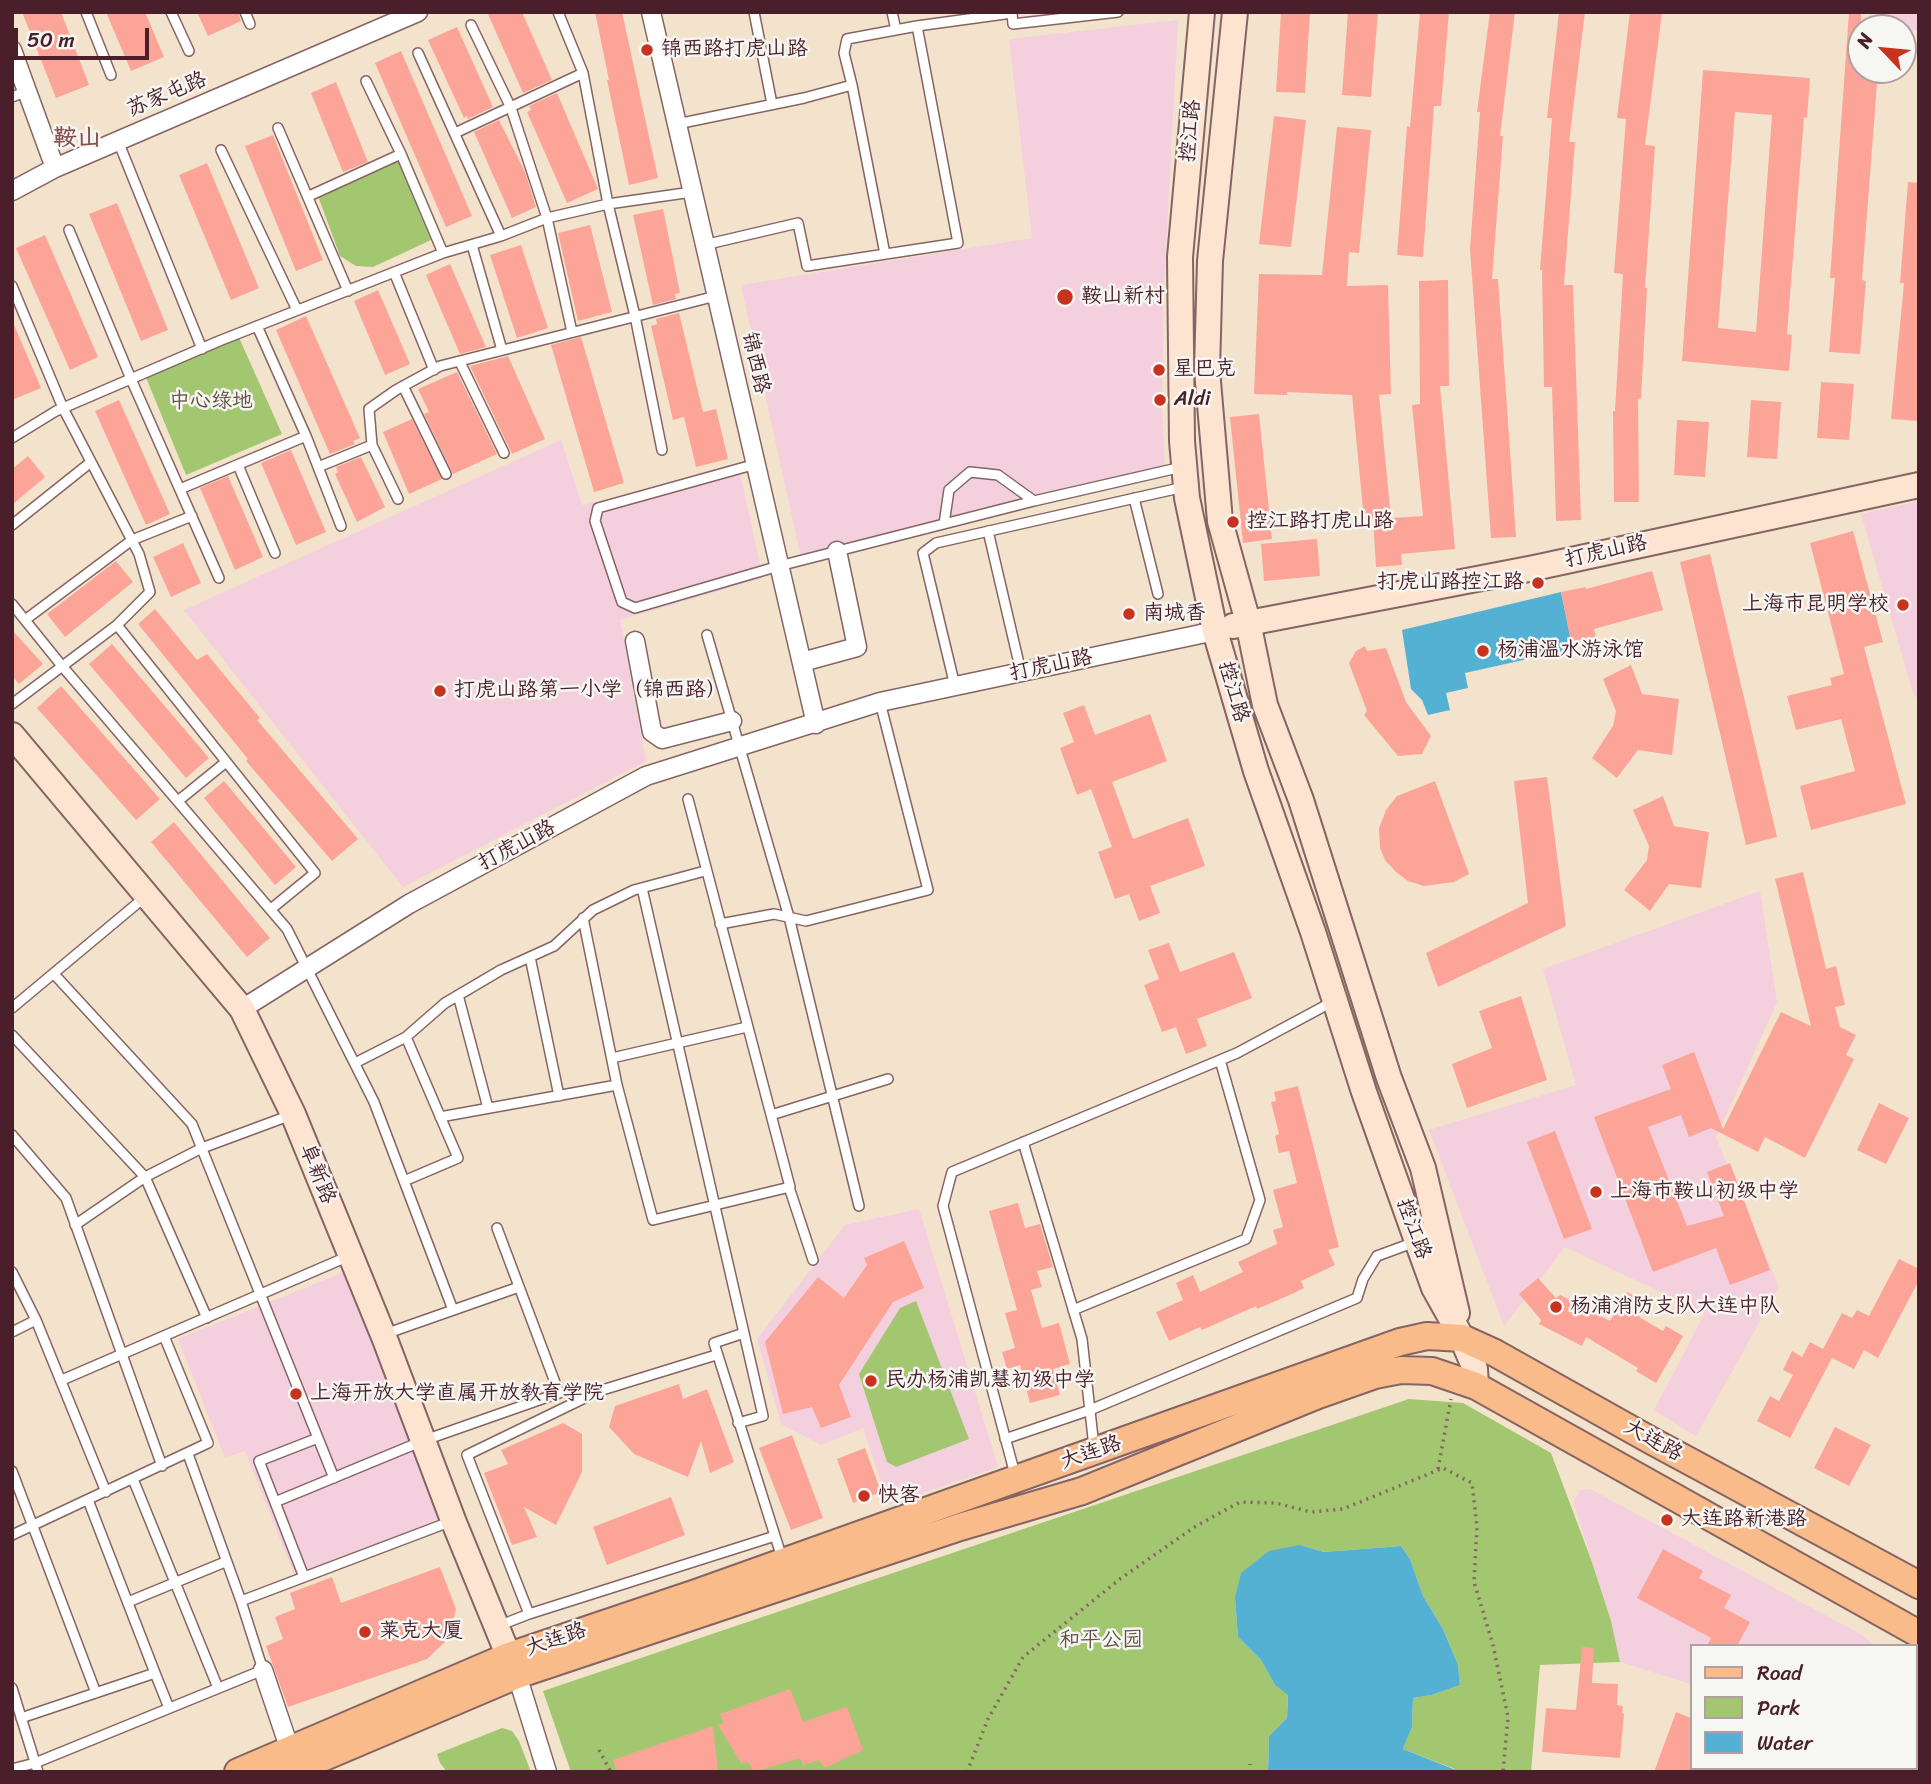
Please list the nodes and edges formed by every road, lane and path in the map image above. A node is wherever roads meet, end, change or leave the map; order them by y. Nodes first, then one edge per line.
1 (86, 12) edge
2 (172, 12) edge
3 (245, 12) edge
4 (418, 12) edge
5 (558, 12) edge
6 (651, 12) edge
7 (754, 12) edge
8 (892, 12) edge
9 (1118, 12) edge
10 (1202, 12) edge
11 (1234, 12) edge
12 (957, 16) edge
13 (250, 24) dead end
14 (471, 25) dead end
15 (916, 26) junction
16 (896, 30) junction
17 (12, 50) edge
18 (189, 51) dead end
19 (418, 53) dead end
20 (583, 74) junction
21 (111, 75) dead end
22 (366, 81) dead end
23 (852, 85) junction
24 (20, 94) edge
25 (772, 104) junction
26 (511, 108) junction
27 (677, 124) junction
28 (278, 128) dead end
29 (455, 134) junction
30 (118, 141) junction
31 (221, 150) dead end
32 (401, 154) junction
33 (55, 168) junction
34 (12, 191) edge
35 (692, 192) junction
36 (309, 196) junction
37 (608, 204) junction
38 (547, 219) junction
39 (69, 230) dead end
40 (501, 236) junction
41 (472, 245) junction
42 (704, 245) junction
43 (443, 253) junction
44 (885, 254) junction
45 (394, 272) junction
46 (12, 286) edge
47 (348, 291) junction
48 (716, 296) junction
49 (297, 310) junction
50 (635, 316) junction
51 (257, 326) junction
52 (572, 332) junction
53 (202, 349) junction
54 (502, 350) junction
55 (460, 362) junction
56 (435, 370) junction
57 (131, 379) junction
58 (403, 386) junction
59 (63, 408) junction
60 (12, 424) edge
61 (16, 436) edge
62 (306, 436) junction
63 (372, 444) junction
64 (662, 450) dead end
65 (504, 453) dead end
66 (91, 462) junction
67 (756, 464) junction
68 (238, 465) junction
69 (318, 467) junction
70 (446, 474) dead end
71 (1185, 476) junction
72 (1919, 485) edge
73 (180, 489) junction
74 (1134, 498) junction
75 (398, 499) dead end
76 (1034, 502) junction
77 (191, 516) junction
78 (944, 524) junction
79 (12, 525) edge
80 (341, 526) dead end
81 (988, 531) junction
82 (132, 540) junction
83 (837, 551) junction
84 (275, 552) dead end
85 (779, 566) junction
86 (219, 578) dead end
87 (1158, 594) dead end
88 (12, 604) edge
89 (25, 620) junction
90 (1248, 622) junction
91 (117, 625) junction
92 (1215, 631) junction
93 (707, 635) dead end
94 (635, 641) dead end
95 (802, 662) junction
96 (62, 666) junction
97 (1021, 673) junction
98 (955, 687) junction
99 (880, 702) junction
100 (12, 704) edge
101 (732, 720) junction
102 (816, 724) junction
103 (12, 735) edge
104 (740, 748) junction
105 (226, 762) junction
106 (688, 799) dead end
107 (178, 801) junction
108 (705, 871) junction
109 (642, 888) junction
110 (147, 895) junction
111 (271, 909) junction
112 (789, 917) junction
113 (583, 918) junction
114 (720, 924) junction
115 (530, 957) junction
116 (308, 968) junction
117 (54, 974) junction
118 (457, 995) junction
119 (1335, 1001) junction
120 (12, 1009) edge
121 (242, 1009) junction
122 (747, 1027) junction
123 (12, 1035) edge
124 (406, 1037) junction
125 (676, 1043) junction
126 (612, 1058) junction
127 (1220, 1060) junction
128 (355, 1063) junction
129 (888, 1079) dead end
130 (617, 1086) junction
131 (559, 1096) junction
132 (832, 1096) junction
133 (488, 1108) junction
134 (293, 1114) junction
135 (771, 1115) junction
136 (440, 1117) junction
137 (12, 1135) edge
138 (1023, 1142) junction
139 (202, 1148) junction
140 (145, 1177) junction
141 (404, 1181) junction
142 (789, 1187) junction
143 (713, 1205) junction
144 (859, 1206) dead end
145 (75, 1225) junction
146 (498, 1228) dead end
147 (1417, 1241) junction
148 (351, 1256) junction
149 (813, 1260) dead end
150 (12, 1272) edge
151 (520, 1287) junction
152 (260, 1296) junction
153 (453, 1310) junction
154 (1073, 1310) junction
155 (207, 1318) junction
156 (36, 1320) junction
157 (12, 1332) edge
158 (744, 1333) junction
159 (383, 1335) junction
160 (164, 1336) junction
161 (1462, 1338) junction
162 (121, 1355) junction
163 (716, 1355) junction
164 (62, 1380) junction
165 (1466, 1382) junction
166 (1090, 1410) junction
167 (738, 1423) junction
168 (318, 1438) junction
169 (1006, 1439) junction
170 (425, 1440) junction
171 (1094, 1452) junction
172 (188, 1454) junction
173 (162, 1466) junction
174 (1438, 1469) junction
175 (12, 1471) edge
176 (334, 1478) junction
177 (133, 1479) junction
178 (1016, 1479) junction
179 (106, 1492) junction
180 (88, 1500) junction
181 (275, 1502) junction
182 (453, 1521) junction
183 (34, 1525) junction
184 (12, 1535) edge
185 (775, 1536) junction
186 (225, 1562) junction
187 (783, 1562) junction
188 (304, 1577) junction
189 (175, 1583) junction
190 (1919, 1584) edge
191 (241, 1601) junction
192 (128, 1602) junction
193 (529, 1614) junction
194 (498, 1626) junction
195 (1919, 1634) edge
196 (513, 1665) junction
197 (262, 1670) junction
198 (155, 1673) junction
199 (12, 1688) edge
200 (218, 1688) junction
201 (96, 1693) junction
202 (169, 1708) junction
203 (21, 1718) junction
204 (599, 1750) dead end
205 (290, 1761) edge
206 (1250, 1764) dead end
207 (36, 1767) edge
208 (12, 1769) edge
209 (238, 1772) edge
210 (547, 1772) edge
211 (611, 1772) edge
212 (967, 1772) edge
213 (1250, 1772) edge
214 (1503, 1772) edge

1 - 21 lane
2 - 18 lane
3 - 13 lane
4 - 30 street, 苏家屯路
5 - 20 lane
6 - 27 street, 锦西路
7 - 25 lane
8 - 16 lane
9 - 12 lane
10 - 71 main road, 控江路
11 - 90 main road, 控江路
12 - 15 lane
14 - 26 lane
15 - 16 lane
15 - 44 lane
16 - 23 lane
17 - 24 street
19 - 29 lane
20 - 26 lane
20 - 37 lane
22 - 32 lane
23 - 25 lane
23 - 44 lane
24 - 33 street
25 - 27 lane
26 - 29 lane
26 - 38 lane
27 - 35 street, 锦西路
28 - 36 lane
29 - 40 lane
30 - 33 street, 苏家屯路
30 - 53 lane
31 - 49 lane
32 - 36 lane
32 - 43 lane
33 - 34 street, 苏家屯路
35 - 37 lane
35 - 42 street, 锦西路
36 - 47 lane
37 - 38 lane
37 - 50 lane
38 - 40 lane
38 - 52 lane
39 - 57 lane
40 - 41 lane
41 - 43 lane
41 - 54 lane
42 - 44 lane
42 - 48 street, 锦西路
43 - 45 lane
45 - 47 lane
45 - 56 lane
46 - 59 lane
47 - 49 lane
48 - 50 lane
48 - 67 street, 锦西路
49 - 51 lane
50 - 52 lane
50 - 64 lane
51 - 53 lane
51 - 62 lane
52 - 54 lane
53 - 57 lane
54 - 55 lane
55 - 56 lane
55 - 65 lane
56 - 58 lane
57 - 59 lane
57 - 73 lane
58 - 63 lane
58 - 70 lane
59 - 61 lane
59 - 66 lane
60 - 61 lane
62 - 68 lane
62 - 69 lane
63 - 69 lane
63 - 75 lane
66 - 79 lane
66 - 82 lane
67 - 85 street, 锦西路
67 - 85 lane
68 - 73 lane
68 - 84 lane
69 - 80 lane
71 - 74 lane
71 - 76 lane
71 - 92 main road, 控江路
72 - 90 main road, 打虎山路
73 - 77 lane
74 - 81 lane
74 - 87 lane
76 - 78 lane
76 - 78 lane
77 - 82 lane
77 - 86 lane
78 - 83 lane
81 - 97 lane
81 - 98 lane
82 - 89 lane
82 - 91 lane
83 - 85 lane
83 - 95 street
85 - 95 street, 锦西路
88 - 89 lane
89 - 96 lane
90 - 92 main road, 打虎山路
90 - 161 main road, 控江路
91 - 96 lane
91 - 105 lane
92 - 97 street, 打虎山路
92 - 119 main road, 控江路
93 - 101 lane
94 - 101 street
95 - 102 street, 锦西路
96 - 100 lane
96 - 107 lane
97 - 98 street, 打虎山路
98 - 99 street, 打虎山路
99 - 102 street, 打虎山路
99 - 112 lane
101 - 104 lane
102 - 104 street, 打虎山路
103 - 110 main road, 阜新路
104 - 112 lane
104 - 116 street, 打虎山路
105 - 107 lane
105 - 111 lane
106 - 108 lane
107 - 111 lane
108 - 109 lane
108 - 114 lane
109 - 113 lane
109 - 125 lane
110 - 117 lane
110 - 121 main road, 阜新路
111 - 116 lane
112 - 114 lane
112 - 132 lane
113 - 115 lane
113 - 126 lane
114 - 122 lane
115 - 118 lane
115 - 131 lane
116 - 121 street, 打虎山路
116 - 128 lane
117 - 120 lane
117 - 139 lane
118 - 124 lane
118 - 133 lane
119 - 127 lane
119 - 147 main road, 控江路
121 - 134 main road, 阜新路
122 - 125 lane
122 - 135 lane
123 - 140 lane
124 - 128 lane
124 - 136 lane
125 - 126 lane
125 - 143 lane
126 - 130 lane
127 - 138 lane
127 - 154 lane
128 - 141 lane
129 - 132 lane
130 - 131 lane
130 - 143 lane
131 - 133 lane
132 - 135 lane
132 - 144 lane
133 - 136 lane
134 - 139 lane
134 - 148 main road, 阜新路
135 - 142 lane
136 - 141 lane
137 - 145 lane
138 - 154 lane
138 - 169 lane
139 - 140 lane
139 - 152 lane
140 - 145 lane
140 - 155 lane
141 - 153 lane
142 - 143 lane
142 - 149 lane
143 - 158 lane
145 - 162 lane
146 - 151 lane
147 - 161 main road, 控江路
147 - 166 lane
148 - 152 lane
148 - 159 main road, 阜新路
150 - 156 lane
151 - 153 lane
151 - 170 lane
152 - 155 lane
152 - 168 lane
153 - 159 lane
154 - 166 lane
155 - 160 lane
156 - 157 lane
156 - 164 lane
158 - 163 lane
158 - 167 lane
159 - 170 main road, 阜新路
160 - 162 lane
160 - 172 lane
161 - 165 main road, 控江路
161 - 171 main road, 大连路
161 - 190 main road, 大连路
162 - 164 lane
162 - 173 lane
163 - 167 lane
163 - 193 lane
164 - 179 lane
165 - 174 path
165 - 195 main road, 大连路
165 - 196 main road, 大连路
166 - 169 lane
166 - 171 lane
167 - 185 lane
168 - 176 lane
168 - 181 lane
169 - 178 lane
170 - 176 lane
170 - 182 main road, 阜新路
171 - 178 main road, 大连路
172 - 173 lane
172 - 186 lane
173 - 177 lane
174 - 212 path
174 - 214 path
175 - 183 lane
176 - 181 lane
177 - 179 lane
177 - 189 lane
178 - 187 main road, 大连路
179 - 180 lane
180 - 183 lane
180 - 192 lane
181 - 188 lane
182 - 188 lane
182 - 194 main road, 阜新路
183 - 184 lane
183 - 201 lane
185 - 187 lane
185 - 193 lane
186 - 189 lane
186 - 191 lane
187 - 196 main road, 大连路
188 - 191 lane
189 - 192 lane
189 - 200 lane
191 - 197 lane
192 - 198 lane
193 - 194 lane
194 - 196 main road, 阜新路
196 - 205 main road, 大连路
196 - 210 street
197 - 200 lane
197 - 205 street
198 - 201 lane
198 - 202 lane
199 - 203 lane
200 - 202 lane
201 - 203 lane
202 - 207 lane
203 - 207 lane
204 - 211 path
205 - 209 main road, 大连路
206 - 213 path
207 - 208 lane

